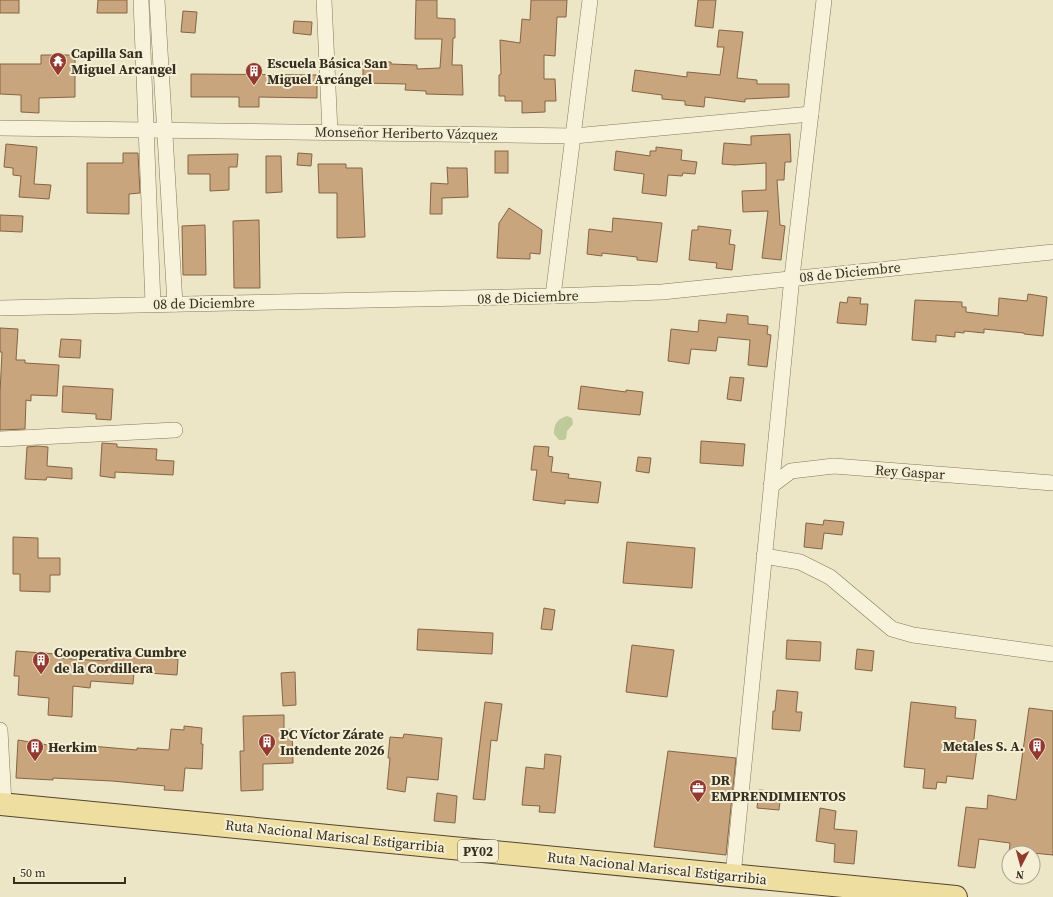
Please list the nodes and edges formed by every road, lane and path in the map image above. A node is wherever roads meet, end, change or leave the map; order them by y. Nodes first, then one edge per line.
1 (141, 0) edge
2 (157, 0) edge
3 (324, 0) edge
4 (590, 0) edge
5 (824, 0) edge
6 (810, 114) junction
7 (0, 128) edge
8 (147, 130) junction
9 (164, 130) junction
10 (330, 132) junction
11 (574, 136) junction
12 (1053, 252) edge
13 (792, 277) junction
14 (553, 296) junction
15 (153, 304) junction
16 (175, 304) junction
17 (0, 308) edge
18 (175, 430) dead end
19 (0, 439) edge
20 (1053, 483) edge
21 (771, 486) junction
22 (764, 556) junction
23 (1053, 654) edge
24 (0, 730) edge
25 (2, 804) edge
26 (733, 876) junction
27 (956, 897) edge

1 - 8 street
2 - 9 street
3 - 10 street
4 - 11 street
5 - 6 street
6 - 11 street, Monseñor Heriberto Vázquez
6 - 13 street
7 - 8 street, Monseñor Heriberto Vázquez
8 - 9 street, Monseñor Heriberto Vázquez
8 - 15 street
9 - 10 street, Monseñor Heriberto Vázquez
9 - 16 street
10 - 11 street, Monseñor Heriberto Vázquez
11 - 14 street
12 - 13 street, 08 de Diciembre
13 - 14 street, 08 de Diciembre
13 - 21 street
14 - 16 street, 08 de Diciembre
15 - 16 street, 08 de Diciembre
15 - 17 street, 08 de Diciembre
18 - 19 street
20 - 21 street, Rey Gaspar
21 - 22 street
22 - 23 street
22 - 26 street
24 - 25 street
25 - 26 main road, Ruta Nacional Mariscal Estigarribia / PY02
26 - 27 main road, Ruta Nacional Mariscal Estigarribia / PY02

